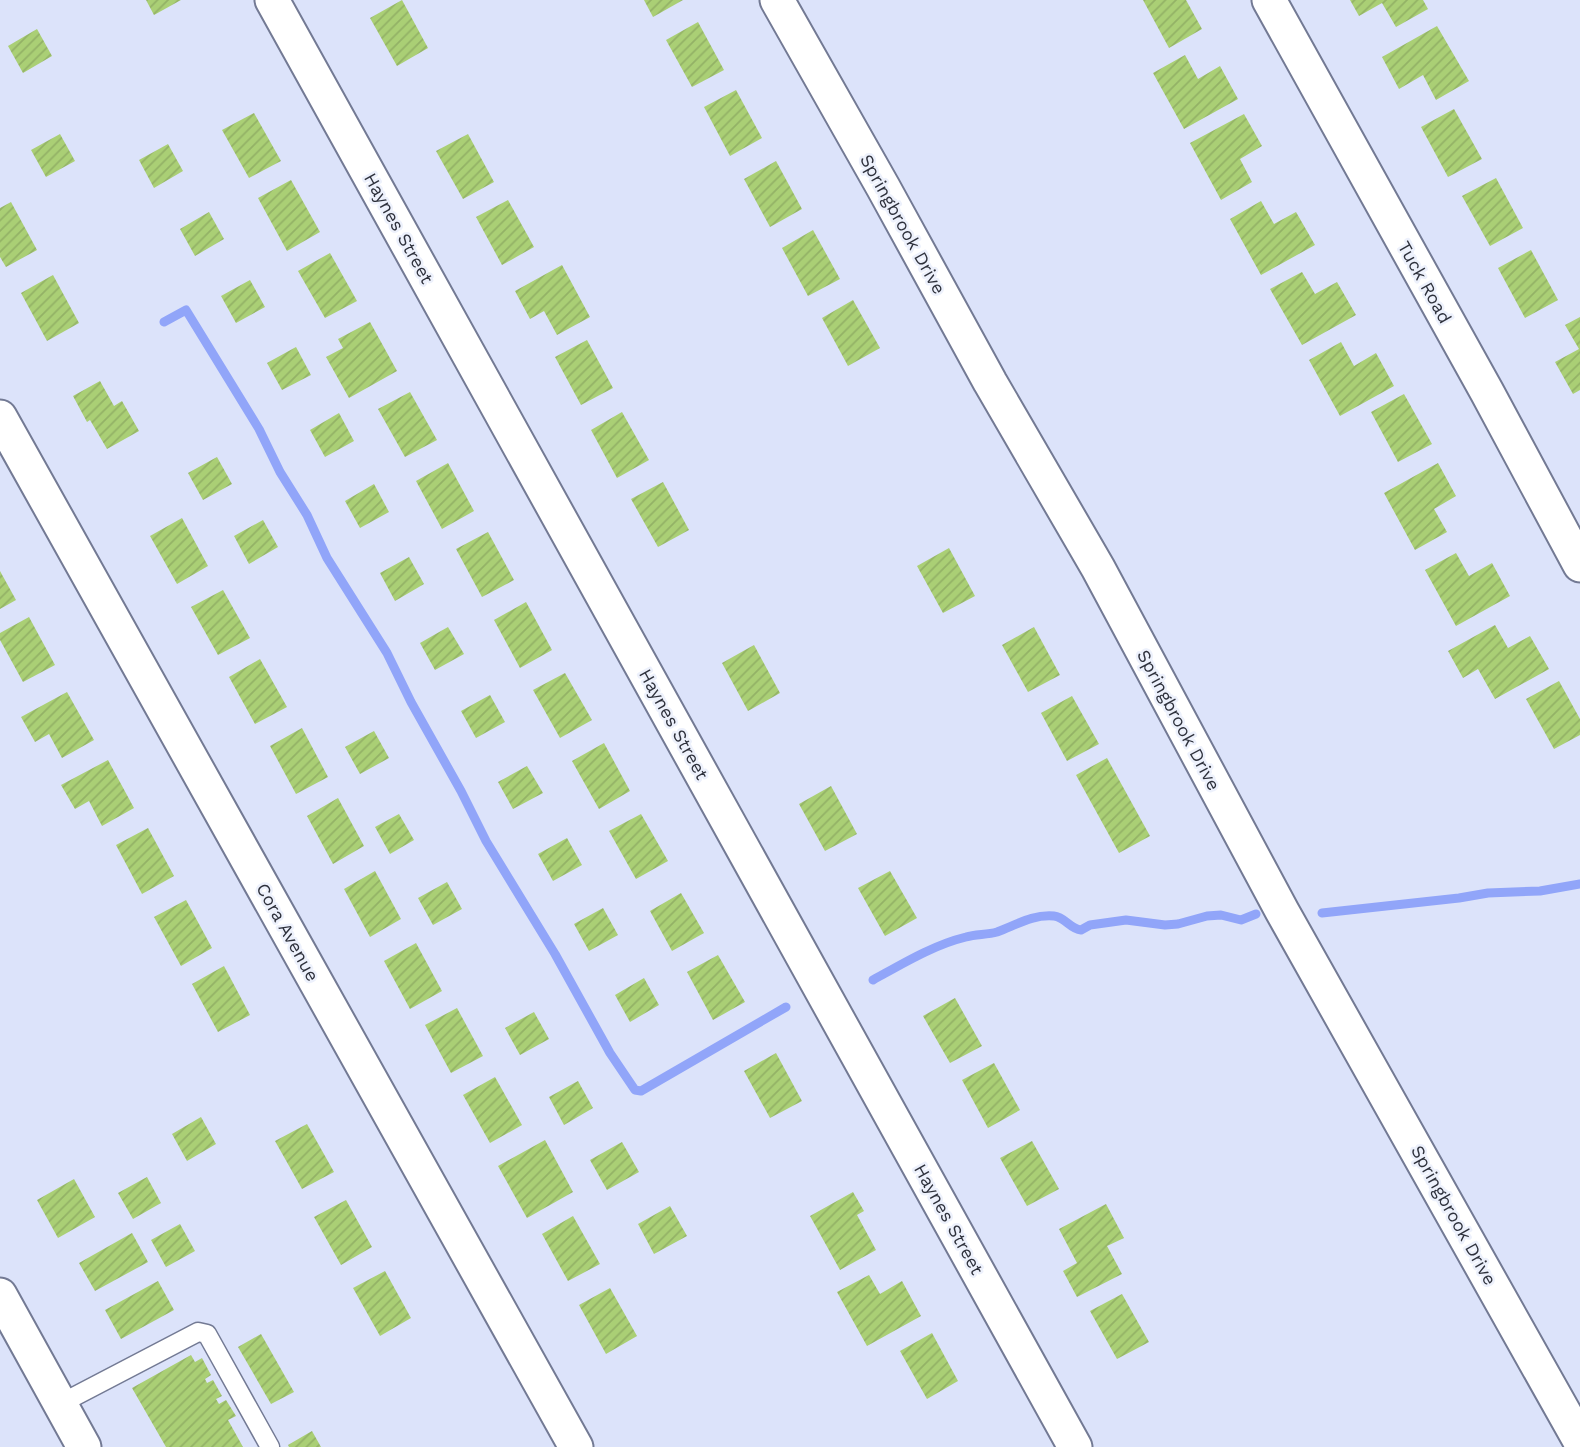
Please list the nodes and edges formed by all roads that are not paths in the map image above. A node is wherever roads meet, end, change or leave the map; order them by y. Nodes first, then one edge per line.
1 (272, 0) edge
2 (777, 0) edge
3 (1269, 0) edge
4 (0, 417) edge
5 (1580, 565) edge
6 (0, 1295) edge
7 (60, 1404) junction
8 (1580, 1441) edge
9 (84, 1447) edge
10 (270, 1447) edge
11 (576, 1447) edge
12 (1075, 1447) edge

1 - 12 street, Haynes Street
2 - 8 street, Springbrook Drive
3 - 5 street, Tuck Road
4 - 11 street, Cora Avenue
6 - 7 street
7 - 9 street
7 - 10 lane

